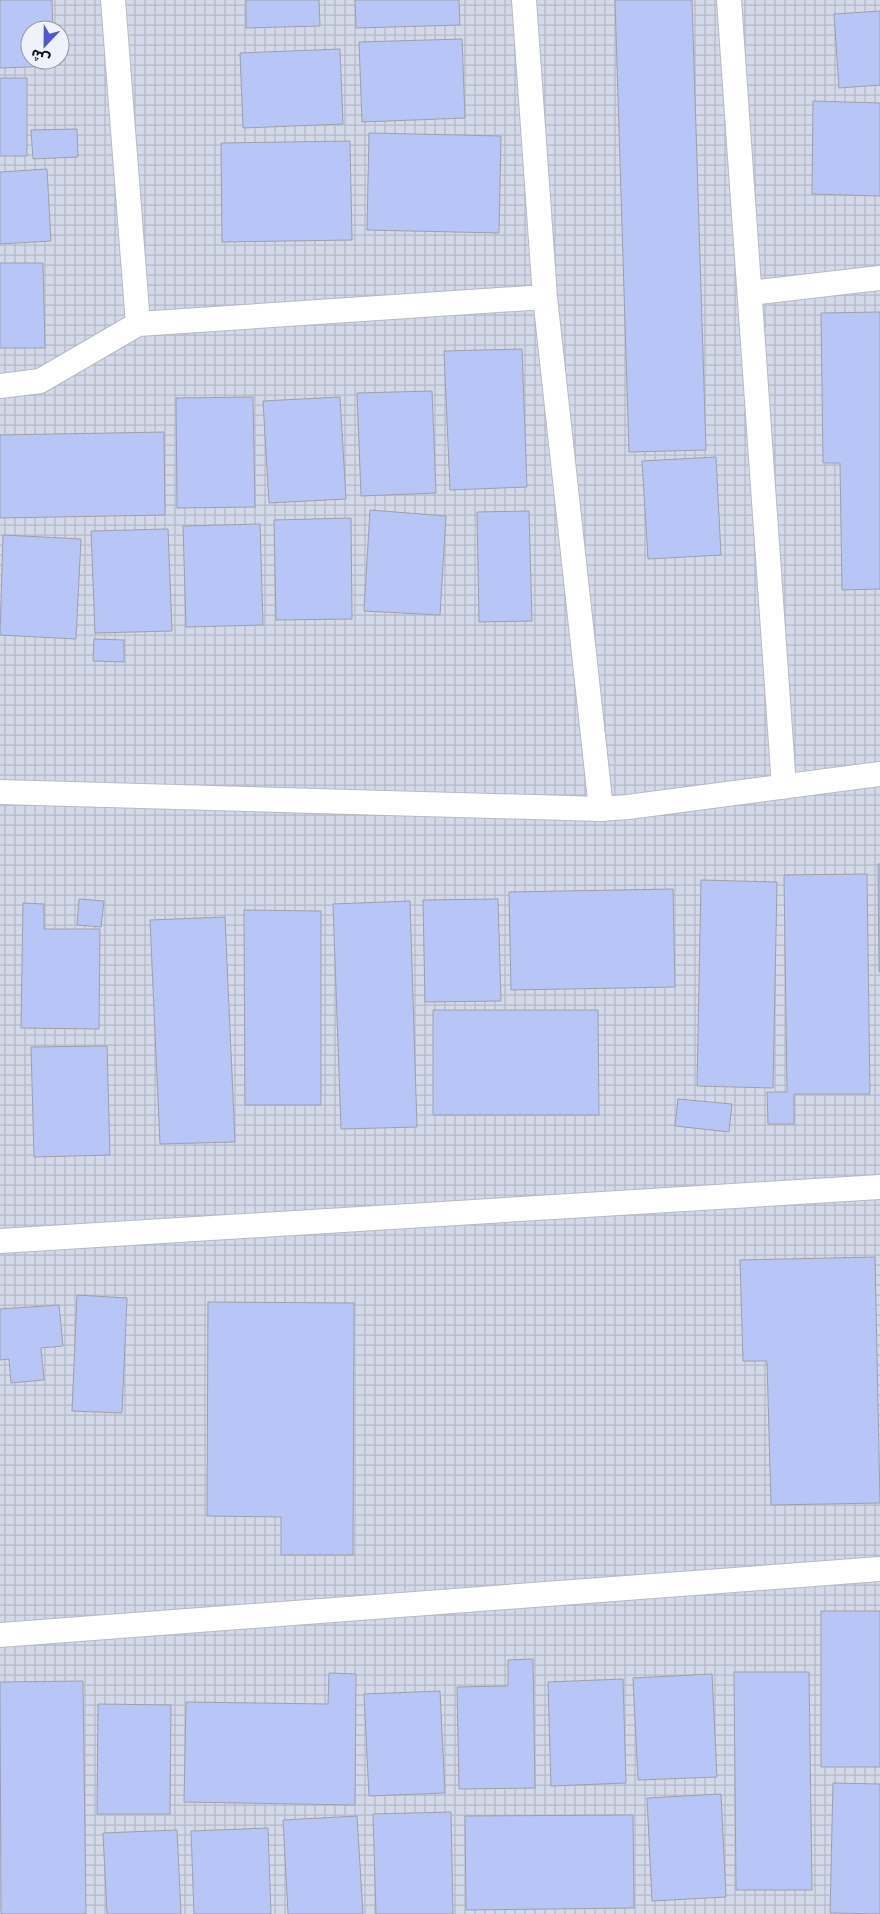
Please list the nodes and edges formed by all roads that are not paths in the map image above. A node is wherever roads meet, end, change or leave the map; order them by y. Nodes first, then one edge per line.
1 (113, 0) edge
2 (524, 0) edge
3 (729, 0) edge
4 (880, 278) edge
5 (750, 293) junction
6 (545, 297) junction
7 (138, 324) junction
8 (0, 386) edge
9 (880, 774) edge
10 (784, 787) junction
11 (0, 792) edge
12 (601, 809) junction
13 (880, 1187) edge
14 (0, 1240) edge
15 (880, 1569) edge
16 (0, 1635) edge

1 - 7 street
2 - 6 street
3 - 5 street
4 - 5 street
5 - 10 street
6 - 7 street
6 - 12 street
7 - 8 street
9 - 10 street
10 - 12 street
11 - 12 street
13 - 14 street
15 - 16 street

